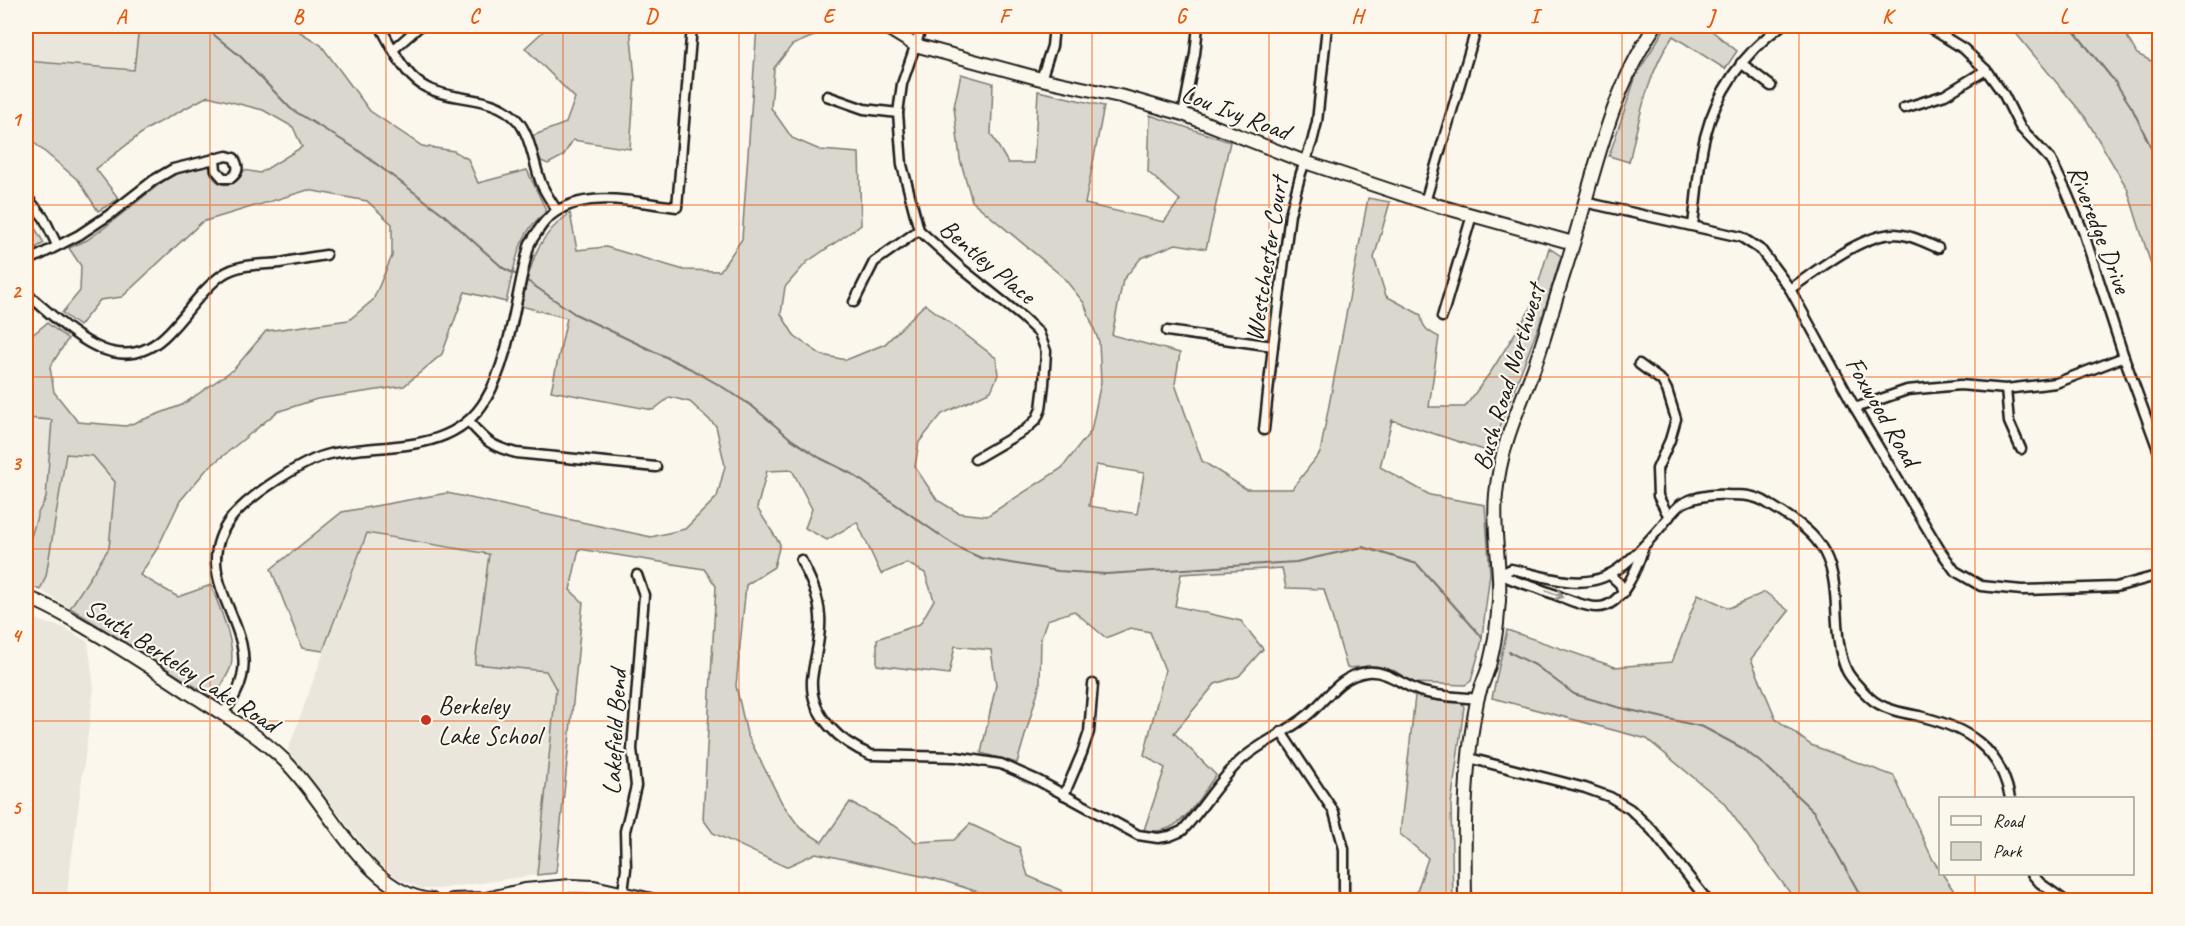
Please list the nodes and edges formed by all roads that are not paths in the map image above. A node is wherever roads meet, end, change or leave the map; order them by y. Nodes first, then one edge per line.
1 (380, 26) edge
2 (420, 26) edge
3 (692, 26) edge
4 (884, 26) edge
5 (922, 26) edge
6 (1054, 26) edge
7 (1198, 26) edge
8 (1328, 26) edge
9 (1477, 26) edge
10 (1655, 26) edge
11 (1782, 26) edge
12 (1927, 26) edge
13 (915, 45) junction
14 (394, 49) junction
15 (1741, 63) junction
16 (1986, 70) junction
17 (1041, 79) junction
18 (1771, 86) dead end
19 (827, 96) dead end
20 (1904, 108) dead end
21 (898, 113) junction
22 (1183, 114) junction
23 (215, 158) dead end
24 (1305, 162) junction
25 (26, 196) edge
26 (1425, 202) junction
27 (1584, 202) junction
28 (557, 211) junction
29 (1472, 215) junction
30 (1693, 225) junction
31 (919, 230) junction
32 (1573, 243) junction
33 (57, 245) junction
34 (1938, 248) dead end
35 (326, 255) dead end
36 (26, 263) edge
37 (26, 288) edge
38 (1790, 289) junction
39 (26, 293) edge
40 (854, 302) dead end
41 (1442, 317) dead end
42 (1167, 331) dead end
43 (1273, 346) junction
44 (2124, 357) junction
45 (1639, 364) dead end
46 (2006, 389) junction
47 (1855, 408) junction
48 (468, 421) junction
49 (1264, 430) dead end
50 (2021, 449) dead end
51 (2160, 455) edge
52 (975, 459) dead end
53 (656, 467) dead end
54 (1669, 517) junction
55 (1645, 546) junction
56 (801, 560) dead end
57 (1501, 574) junction
58 (1609, 574) junction
59 (637, 575) dead end
60 (2160, 575) edge
61 (1623, 593) junction
62 (26, 597) edge
63 (1093, 684) dead end
64 (1478, 699) junction
65 (224, 713) junction
66 (1281, 732) junction
67 (1468, 758) junction
68 (1064, 795) junction
69 (2010, 797) edge
70 (2034, 875) edge
71 (622, 892) junction
72 (2160, 895) edge
73 (402, 897) edge
74 (1344, 897) dead end
75 (432, 900) edge
76 (452, 900) edge
77 (651, 900) edge
78 (1465, 900) edge
79 (1707, 900) edge
80 (2064, 900) edge
81 (2152, 900) edge

1 - 14 street
2 - 14 street
3 - 28 street
4 - 13 street, Lou Ivy Road
5 - 13 street, Bentley Place
6 - 17 street
7 - 22 street
8 - 24 street, Westchester Court
9 - 26 street
10 - 27 street, Bush Road Northwest
11 - 15 street
12 - 16 street, Riveredge Drive
13 - 17 street, Lou Ivy Road
13 - 21 street, Bentley Place
14 - 28 street
15 - 18 street
15 - 30 street
16 - 20 street
16 - 44 street, Riveredge Drive
17 - 22 street, Lou Ivy Road
19 - 21 street
21 - 31 street, Bentley Place
22 - 24 street, Lou Ivy Road
23 - 33 street
24 - 26 street, Lou Ivy Road
24 - 43 street, Westchester Court
25 - 33 street
26 - 29 street, Lou Ivy Road
27 - 30 street, Foxwood Road
27 - 32 street, Bush Road Northwest
28 - 48 street
29 - 32 street, Lou Ivy Road
29 - 41 street
30 - 38 street, Foxwood Road
31 - 40 street
31 - 52 street, Bentley Place
32 - 57 street, Bush Road Northwest
33 - 36 street
34 - 38 street
35 - 39 street
36 - 37 street
38 - 47 street, Foxwood Road
42 - 43 street
43 - 49 street, Westchester Court
44 - 46 street
44 - 51 street, Riveredge Drive
45 - 54 street
46 - 47 street
46 - 50 street
47 - 60 street, Foxwood Road
48 - 53 street
48 - 65 street
54 - 55 street
54 - 69 street
55 - 58 street
55 - 61 street
56 - 68 street
57 - 58 street
57 -> 61 street
57 - 64 street, Bush Road Northwest
58 - 61 street
59 - 71 street, Lakefield Bend
62 - 65 street, South Berkeley Lake Road
63 - 68 street
64 - 66 street
64 - 67 street, Bush Road Northwest
65 - 73 street, South Berkeley Lake Road
66 - 68 street
66 - 74 street
67 - 78 street, Bush Road Northwest
67 - 79 street
70 - 80 street
71 - 76 street
71 - 77 street
72 - 81 street
73 - 75 street, South Berkeley Lake Road

